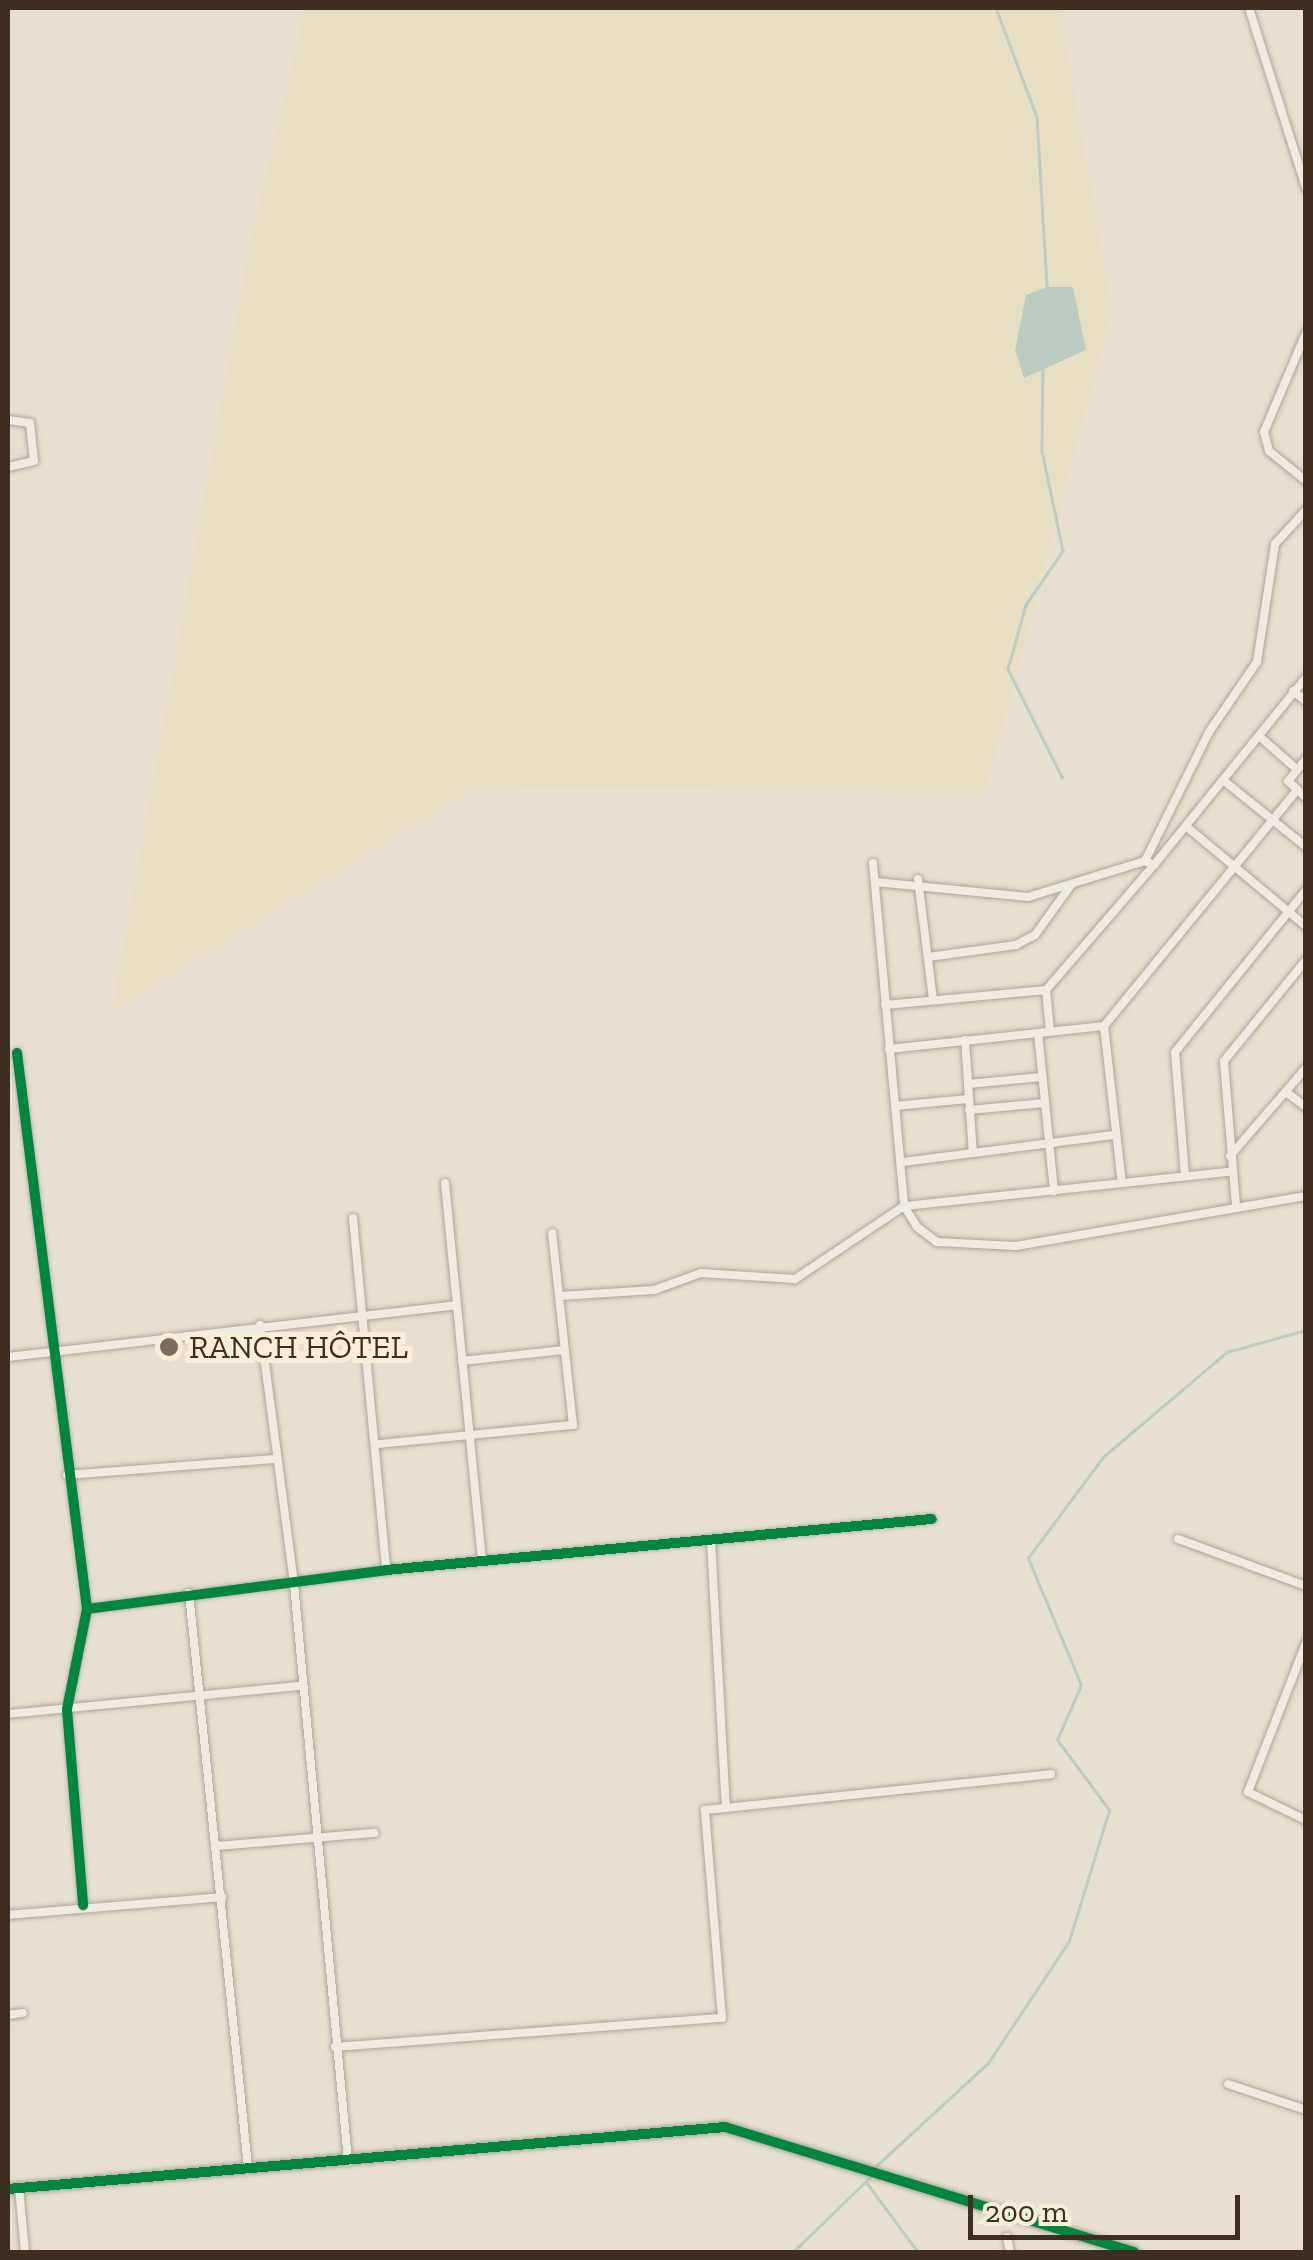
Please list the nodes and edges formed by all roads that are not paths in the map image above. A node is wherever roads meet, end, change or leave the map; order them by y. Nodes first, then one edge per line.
1 (1249, 8) edge
2 (1306, 188) edge
3 (1306, 332) edge
4 (8, 420) edge
5 (8, 467) edge
6 (1306, 481) edge
7 (1306, 510) edge
8 (1306, 677) edge
9 (1294, 691) junction
10 (1306, 701) edge
11 (1259, 736) junction
12 (1306, 758) edge
13 (1293, 766) junction
14 (1223, 780) junction
15 (1294, 794) junction
16 (1306, 798) edge
17 (1275, 822) junction
18 (1187, 827) junction
19 (1306, 846) edge
20 (873, 863) dead end
21 (1150, 863) junction
22 (1236, 869) junction
23 (918, 879) junction
24 (875, 882) junction
25 (1071, 884) junction
26 (1306, 890) edge
27 (1288, 912) junction
28 (1306, 926) edge
29 (928, 956) junction
30 (1306, 960) edge
31 (1046, 990) junction
32 (932, 1000) junction
33 (886, 1005) junction
34 (1104, 1026) junction
35 (1050, 1032) junction
36 (1038, 1033) junction
37 (964, 1040) junction
38 (889, 1049) junction
39 (17, 1053) dead end
40 (1306, 1068) edge
41 (1042, 1076) junction
42 (968, 1084) junction
43 (1286, 1092) junction
44 (968, 1099) junction
45 (1045, 1103) junction
46 (895, 1106) junction
47 (1306, 1107) edge
48 (969, 1110) junction
49 (1115, 1135) junction
50 (1047, 1144) junction
51 (973, 1153) junction
52 (1229, 1157) junction
53 (903, 1162) junction
54 (1230, 1172) junction
55 (1185, 1176) junction
56 (445, 1183) dead end
57 (1122, 1183) junction
58 (1054, 1191) junction
59 (1306, 1196) edge
60 (1236, 1205) junction
61 (904, 1206) junction
62 (354, 1218) dead end
63 (552, 1233) dead end
64 (560, 1296) junction
65 (456, 1304) junction
66 (363, 1314) junction
67 (260, 1326) junction
68 (563, 1350) junction
69 (50, 1351) junction
70 (8, 1356) edge
71 (462, 1361) junction
72 (470, 1435) junction
73 (379, 1444) junction
74 (273, 1458) junction
75 (68, 1475) junction
76 (932, 1519) dead end
77 (1178, 1539) dead end
78 (711, 1540) junction
79 (482, 1560) junction
80 (386, 1570) junction
81 (294, 1584) junction
82 (1306, 1586) edge
83 (189, 1593) junction
84 (87, 1609) junction
85 (1306, 1643) edge
86 (300, 1686) junction
87 (202, 1696) junction
88 (67, 1709) junction
89 (8, 1714) edge
90 (1051, 1774) dead end
91 (726, 1808) junction
92 (1306, 1820) edge
93 (374, 1833) dead end
94 (316, 1838) junction
95 (218, 1846) junction
96 (222, 1897) junction
97 (83, 1905) junction
98 (8, 1915) edge
99 (23, 2014) dead end
100 (8, 2015) edge
101 (335, 2047) junction
102 (1228, 2084) dead end
103 (1306, 2110) edge
104 (348, 2161) junction
105 (248, 2167) junction
106 (13, 2188) edge
107 (1007, 2237) dead end
108 (25, 2252) edge
109 (1010, 2252) edge
110 (1134, 2252) edge

1 - 2 street
3 - 6 street
4 - 5 street
7 - 21 street
8 - 9 street
9 - 10 street
9 - 11 street
11 - 13 street
11 - 14 street
12 - 13 street
13 - 15 street
14 - 17 street
14 - 18 street
15 - 16 street
15 - 17 street
17 - 19 street
17 - 22 street
18 - 21 street
18 - 22 street
20 - 24 street
21 - 25 street
21 - 31 street
22 - 27 street
22 - 34 street
23 - 24 street
23 - 25 street
23 - 29 street
24 - 33 street
25 - 29 street
26 - 27 street
27 - 28 street
27 - 55 street
29 - 32 street
30 - 52 street
31 - 32 street
31 - 35 street
32 - 33 street
33 - 38 street
34 - 35 street
34 - 49 street
35 - 36 street
36 - 37 street
36 - 41 street
37 - 38 street
37 - 42 street
38 - 46 street
39 - 69 street
40 - 43 street
41 - 42 street
41 - 45 street
42 - 44 street
43 - 47 street
43 - 52 street
44 - 46 street
44 - 48 street
45 - 48 street
45 - 50 street
46 - 53 street
48 - 51 street
49 - 50 street
49 - 57 street
50 - 51 street
50 - 58 street
51 - 53 street
52 - 54 street
53 - 61 street
54 - 55 street
54 - 60 street
55 - 57 street
56 - 65 street
57 - 58 street
58 - 61 street
59 - 60 street
60 - 61 street
61 - 64 street
62 - 66 street
63 - 64 street
64 - 68 street
65 - 66 street
65 - 71 street
66 - 67 street
66 - 73 street
67 - 69 street
67 - 74 street
68 - 71 street
68 - 72 street
69 - 70 street
69 - 75 street
71 - 72 street
72 - 73 street
72 - 79 street
73 - 80 street
74 - 75 street
74 - 81 street
75 - 84 street
76 - 78 street
77 - 82 street
78 - 79 street
78 - 91 street
79 - 80 street
80 - 81 street
81 - 83 street
81 - 86 street
83 - 84 street
83 - 87 street
84 - 88 street
85 - 92 street
86 - 87 street
86 - 94 street
87 - 88 street
87 - 95 street
88 - 89 street
88 - 97 street
90 - 91 street
91 - 101 street
93 - 94 street
94 - 95 street
94 - 101 street
95 - 96 street
96 - 97 street
96 - 105 street
97 - 98 street
99 - 100 street
101 - 104 street
102 - 103 street
104 - 105 street
104 - 110 street
105 - 106 street
106 - 108 street
107 - 109 street

